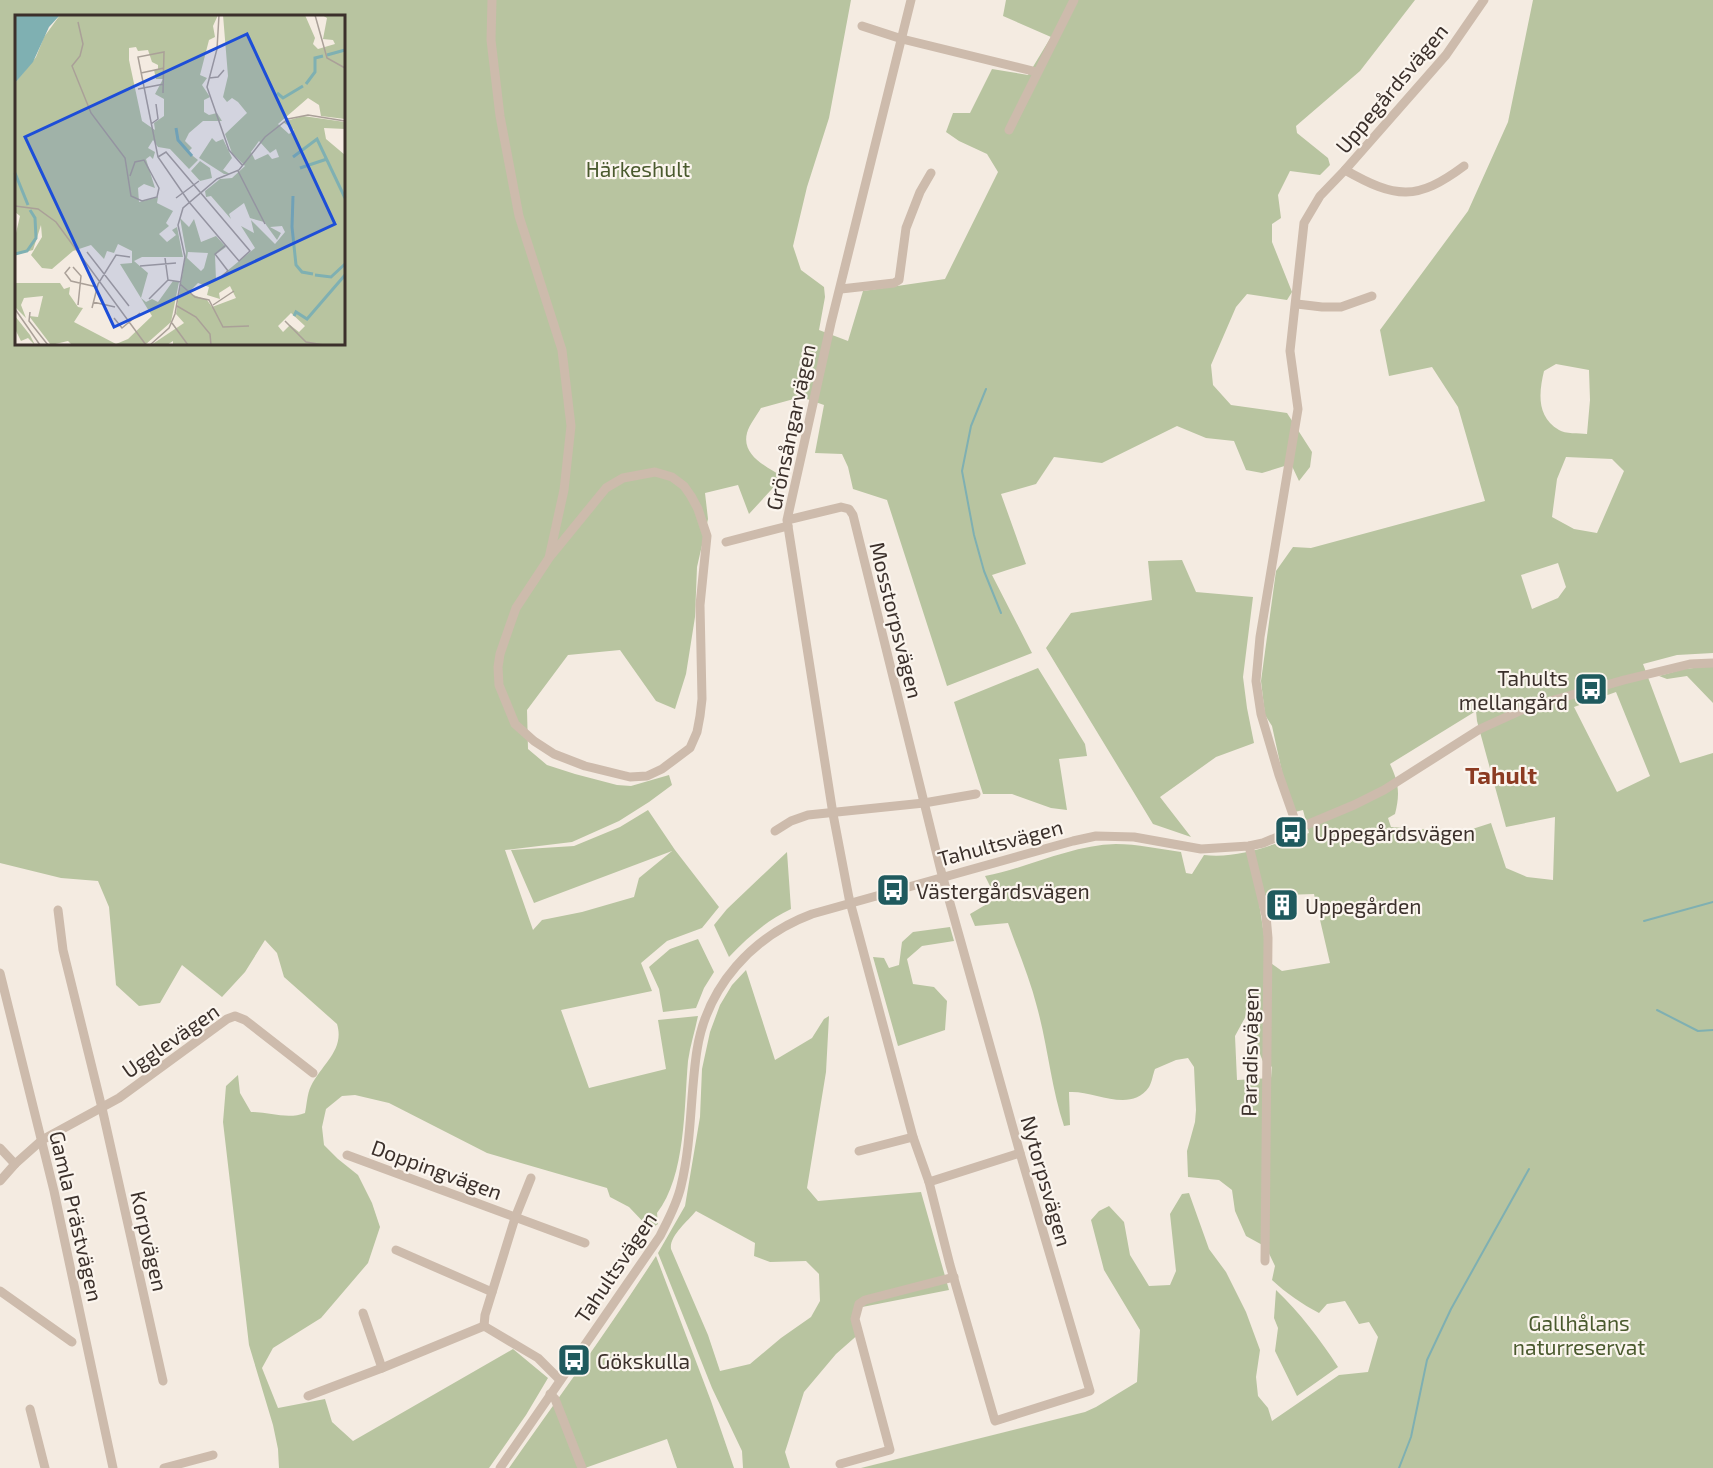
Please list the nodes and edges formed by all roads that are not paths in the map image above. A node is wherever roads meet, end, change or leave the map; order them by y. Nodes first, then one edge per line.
1 (492, 0) edge
2 (911, 0) edge
3 (1074, 0) edge
4 (1484, 0) edge
5 (862, 26) dead end
6 (902, 39) junction
7 (1037, 72) junction
8 (1010, 130) dead end
9 (1464, 166) dead end
10 (1345, 170) junction
11 (931, 173) dead end
12 (841, 289) junction
13 (1372, 296) dead end
14 (1297, 304) junction
15 (787, 523) junction
16 (726, 542) dead end
17 (549, 558) junction
18 (1713, 663) edge
19 (976, 795) dead end
20 (924, 803) junction
21 (833, 814) junction
22 (1298, 829) junction
23 (776, 831) dead end
24 (1249, 846) junction
25 (943, 880) junction
26 (851, 902) junction
27 (58, 910) dead end
28 (0, 973) edge
29 (313, 1073) dead end
30 (102, 1108) junction
31 (913, 1137) junction
32 (42, 1140) junction
33 (0, 1148) edge
34 (859, 1151) dead end
35 (1020, 1153) junction
36 (347, 1155) dead end
37 (15, 1164) junction
38 (531, 1178) dead end
39 (0, 1181) edge
40 (929, 1182) junction
41 (515, 1218) junction
42 (585, 1243) dead end
43 (396, 1250) dead end
44 (1265, 1261) dead end
45 (954, 1277) junction
46 (0, 1291) edge
47 (492, 1292) junction
48 (363, 1313) dead end
49 (484, 1326) junction
50 (72, 1342) dead end
51 (382, 1368) junction
52 (560, 1380) junction
53 (163, 1381) dead end
54 (550, 1394) junction
55 (308, 1396) dead end
56 (30, 1409) dead end
57 (213, 1455) dead end
58 (840, 1464) dead end
59 (45, 1468) edge
60 (113, 1468) edge
61 (164, 1468) edge
62 (500, 1468) edge
63 (582, 1468) edge

1 - 17 street
2 - 6 street, Grönsångarvägen
3 - 7 street
4 - 10 street, Uppegårdsvägen
5 - 6 street
6 - 7 street
6 - 12 street, Grönsångarvägen
7 - 8 street
9 - 10 street, Uppegårdsvägen
10 - 14 street, Uppegårdsvägen
11 - 12 street
12 - 15 street, Grönsångarvägen
13 - 14 street
14 - 22 street, Uppegårdsvägen
15 - 16 street, Mosstorpsvägen
15 - 20 street, Mosstorpsvägen
15 - 21 street, Grönsångarvägen
17 - 17 street
18 - 22 street, Tahultsvägen
19 - 20 street
20 - 21 street
20 - 25 street, Mosstorpsvägen
21 - 23 street
21 - 26 street, Grönsångarvägen
22 - 24 street, Tahultsvägen
24 - 25 street, Tahultsvägen
24 - 44 street, Paradisvägen
25 - 26 street, Tahultsvägen
25 - 35 street, Nytorpsvägen
26 - 31 street
26 - 52 street, Tahultsvägen
27 - 30 street, Korpvägen
28 - 32 street, Gamla Prästvägen
29 - 30 street, Ugglevägen
30 - 32 street, Ugglevägen
30 - 53 street, Korpvägen
31 - 34 street
31 - 40 street
32 - 37 street, Ugglevägen
32 - 60 street, Gamla Prästvägen
33 - 37 street
35 - 40 street
35 - 45 street, Nytorpsvägen
36 - 41 street, Doppingvägen
37 - 39 street, Ugglevägen
38 - 41 street, Doppingvägen
40 - 45 street
41 - 42 street, Doppingvägen
41 - 47 street, Doppingvägen
43 - 47 street
45 - 58 street
46 - 50 street
47 - 49 street, Doppingvägen
48 - 51 street
49 - 51 street
49 - 52 street
51 - 55 street
52 - 54 street, Tahultsvägen
54 - 62 street, Tahultsvägen
54 - 63 street
56 - 59 street
57 - 61 street

